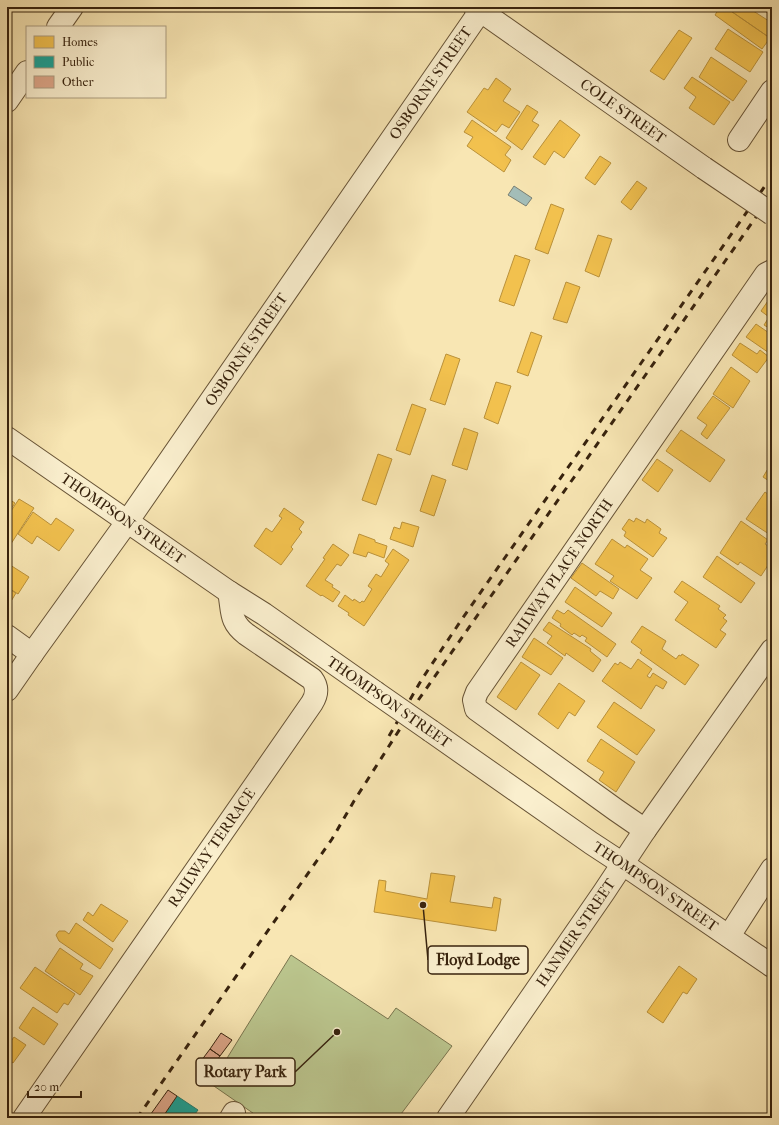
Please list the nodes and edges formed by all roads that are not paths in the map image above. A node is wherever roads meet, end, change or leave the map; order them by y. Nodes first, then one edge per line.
1 (72, 7) edge
2 (480, 8) edge
3 (59, 26) edge
4 (26, 73) edge
5 (772, 91) edge
6 (7, 101) edge
7 (739, 140) dead end
8 (772, 214) edge
9 (772, 271) edge
10 (7, 438) edge
11 (127, 522) junction
12 (229, 592) junction
13 (7, 636) edge
14 (772, 650) edge
15 (32, 654) junction
16 (7, 690) edge
17 (645, 830) junction
18 (623, 864) junction
19 (772, 869) edge
20 (729, 936) junction
21 (772, 966) edge
22 (24, 1118) edge
23 (448, 1118) edge

1 - 3 street
2 - 8 street, COLE STREET, bridge
2 - 11 street, OSBORNE STREET
4 - 6 street
5 - 7 street
9 - 17 street, RAILWAY PLACE NORTH
10 - 11 street, THOMPSON STREET
11 - 12 street, THOMPSON STREET
11 - 15 street, OSBORNE STREET
12 - 18 street, THOMPSON STREET, bridge
12 - 22 street, RAILWAY TERRACE
13 - 15 street
14 - 17 street, HANMER STREET
15 - 16 street, OSBORNE STREET
17 - 18 street, HANMER STREET
18 - 20 street, THOMPSON STREET
18 - 23 street, HANMER STREET
19 - 20 street
20 - 21 street, THOMPSON STREET

